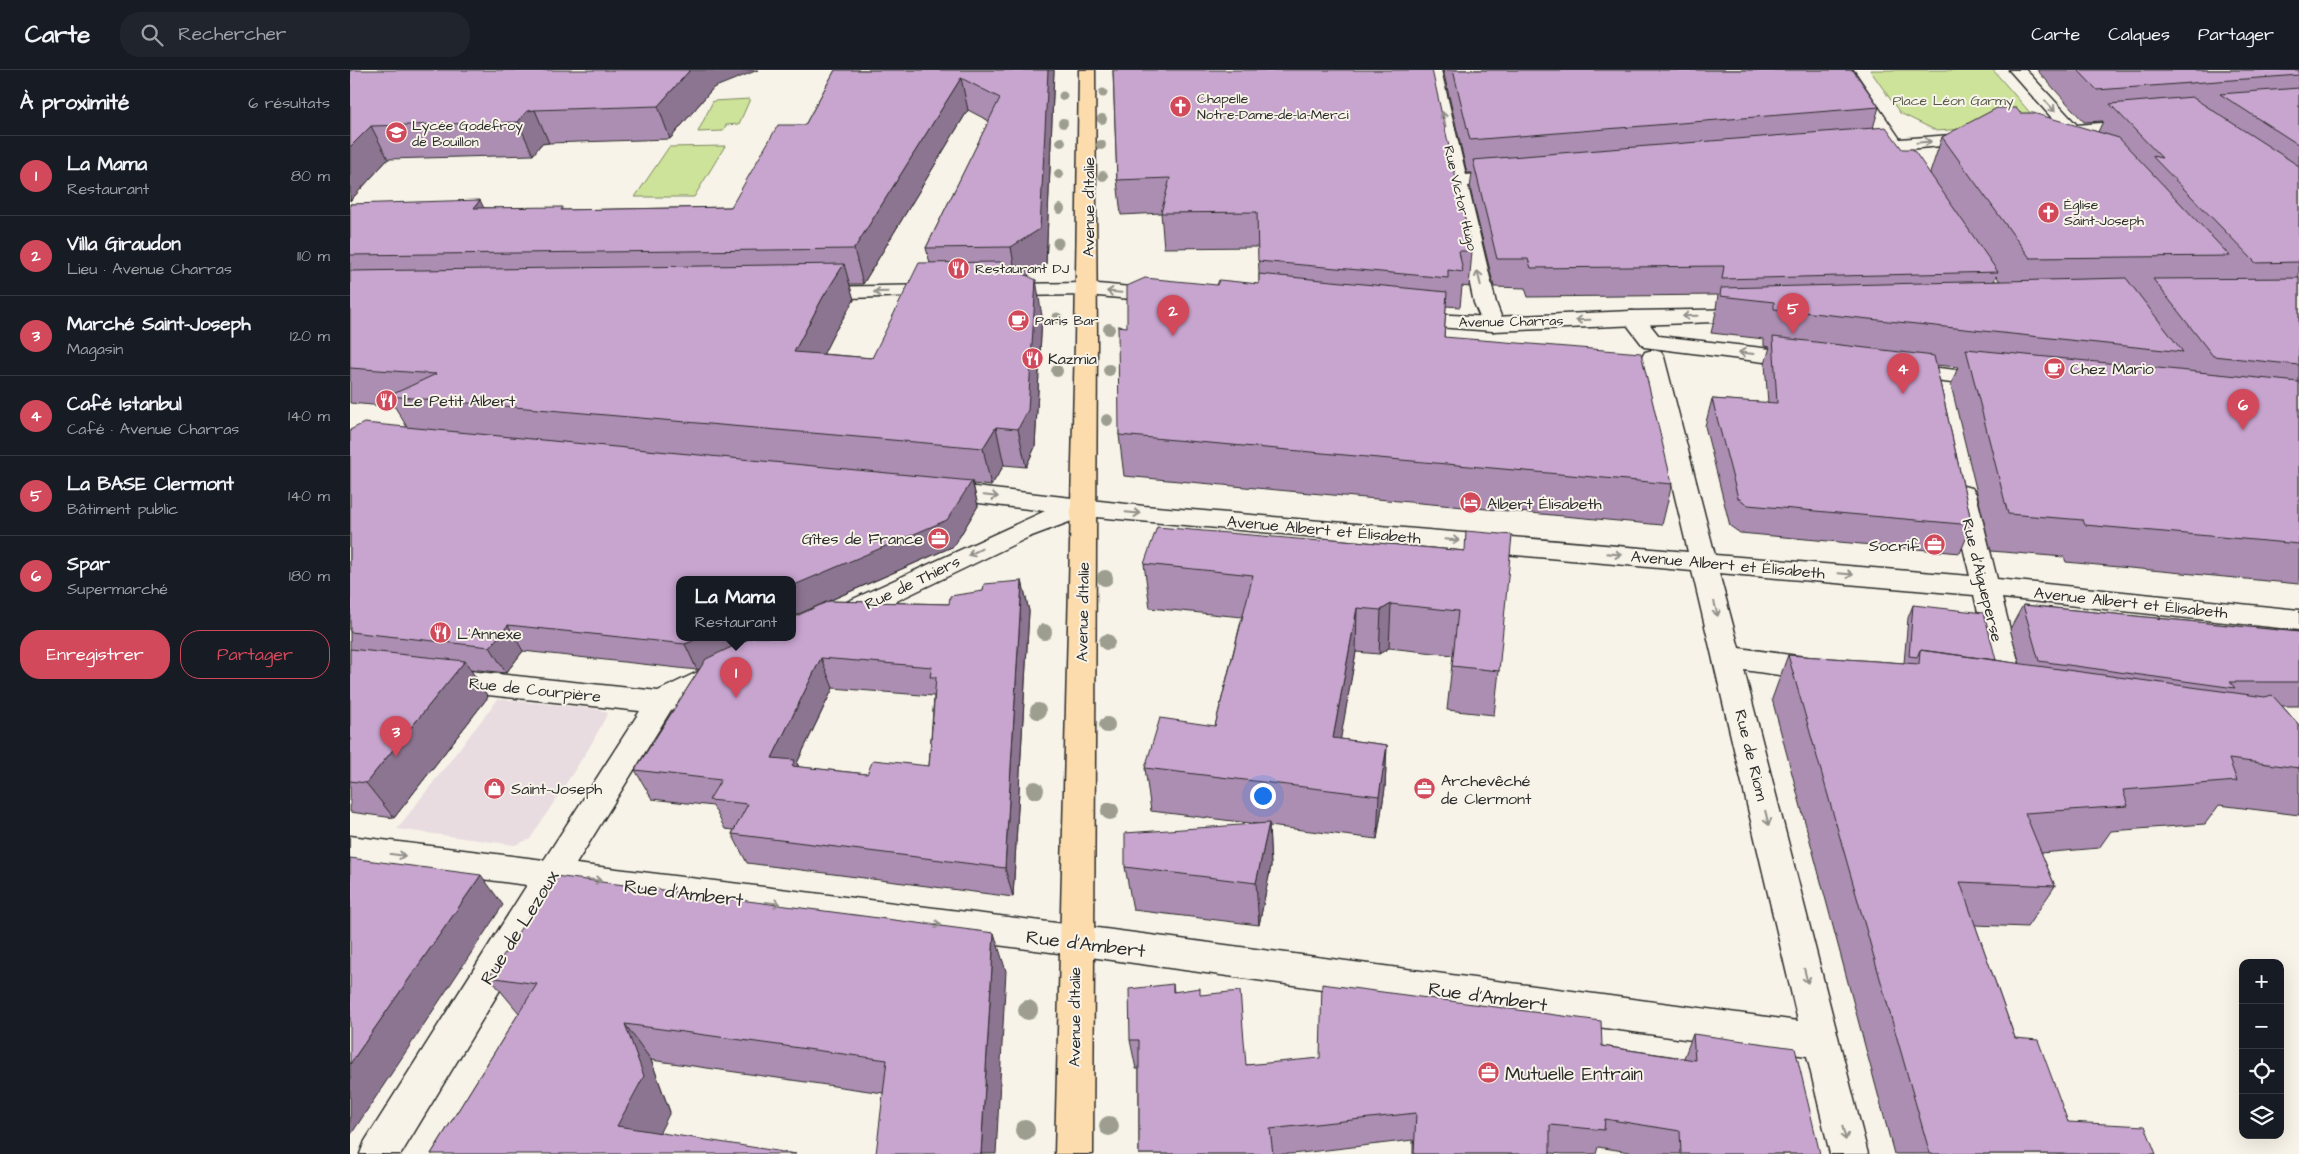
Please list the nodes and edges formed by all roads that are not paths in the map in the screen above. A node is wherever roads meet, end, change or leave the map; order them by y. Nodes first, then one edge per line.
1 (1087, 70) edge
2 (1434, 70) edge
3 (1845, 70) edge
4 (2017, 70) edge
5 (2154, 124) edge
6 (2072, 130) junction
7 (2033, 133) edge
8 (1994, 136) edge
9 (1896, 144) junction
10 (1848, 148) edge
11 (2094, 155) edge
12 (1915, 174) edge
13 (1521, 176) edge
14 (1457, 181) junction
15 (1087, 289) junction
16 (792, 293) edge
17 (1186, 298) edge
18 (1769, 314) edge
19 (1392, 317) edge
20 (1632, 317) junction
21 (1493, 324) junction
22 (1653, 356) dead end
23 (1828, 362) edge
24 (1877, 368) edge
25 (2013, 383) edge
26 (1958, 473) edge
27 (915, 489) edge
28 (1085, 508) junction
29 (1704, 562) junction
30 (1984, 587) junction
31 (2299, 620) edge
32 (817, 627) edge
33 (1728, 657) junction
34 (738, 665) edge
35 (1845, 673) edge
36 (418, 676) edge
37 (1983, 692) edge
38 (2012, 696) junction
39 (2041, 700) edge
40 (661, 702) junction
41 (350, 849) edge
42 (551, 875) junction
43 (1075, 941) junction
44 (1822, 1041) junction
45 (379, 1154) edge
46 (1074, 1154) edge
47 (1849, 1154) edge

1 - 15 main road, Avenue d'Italie
14 -> 2 street, Rue Victor Hugo
3 - 9 street
4 -> 6 street
5 - 6 street
6 - 7 street
6 - 11 street
9 -> 8 street
9 - 10 street
9 - 12 street
13 - 14 street
21 -> 14 street, Rue Victor Hugo
15 -> 16 street
17 -> 15 street
15 - 28 main road, Avenue d'Italie
18 -> 20 street, Avenue Charras
19 - 21 street, Avenue Charras
20 -> 21 street, Avenue Charras
23 -> 20 street
22 - 29 street, Rue de Riom
24 - 25 street
26 - 30 street, Rue d'Aigueperse
27 -> 28 street, Avenue Albert et Élisabeth
28 -> 29 street, Avenue Albert et Élisabeth
28 -> 32 street, Rue de Thiers
28 - 43 main road, Avenue d'Italie
29 -> 30 street, Avenue Albert et Élisabeth
29 -> 33 street, Rue de Riom
30 - 31 street, Avenue Albert et Élisabeth
30 - 38 street, Rue d'Aigueperse
33 - 35 street
33 -> 44 street, Rue de Riom
34 - 40 street
36 - 40 street, Rue de Courpière
37 - 38 street
38 - 39 street
40 - 42 street, Rue de Lezoux
41 -> 42 street, Rue d'Ambert
42 -> 43 street, Rue d'Ambert
42 - 45 street, Rue de Lezoux
43 - 44 street, Rue d'Ambert
43 - 46 main road, Avenue d'Italie
44 -> 47 street, Rue de Riom

